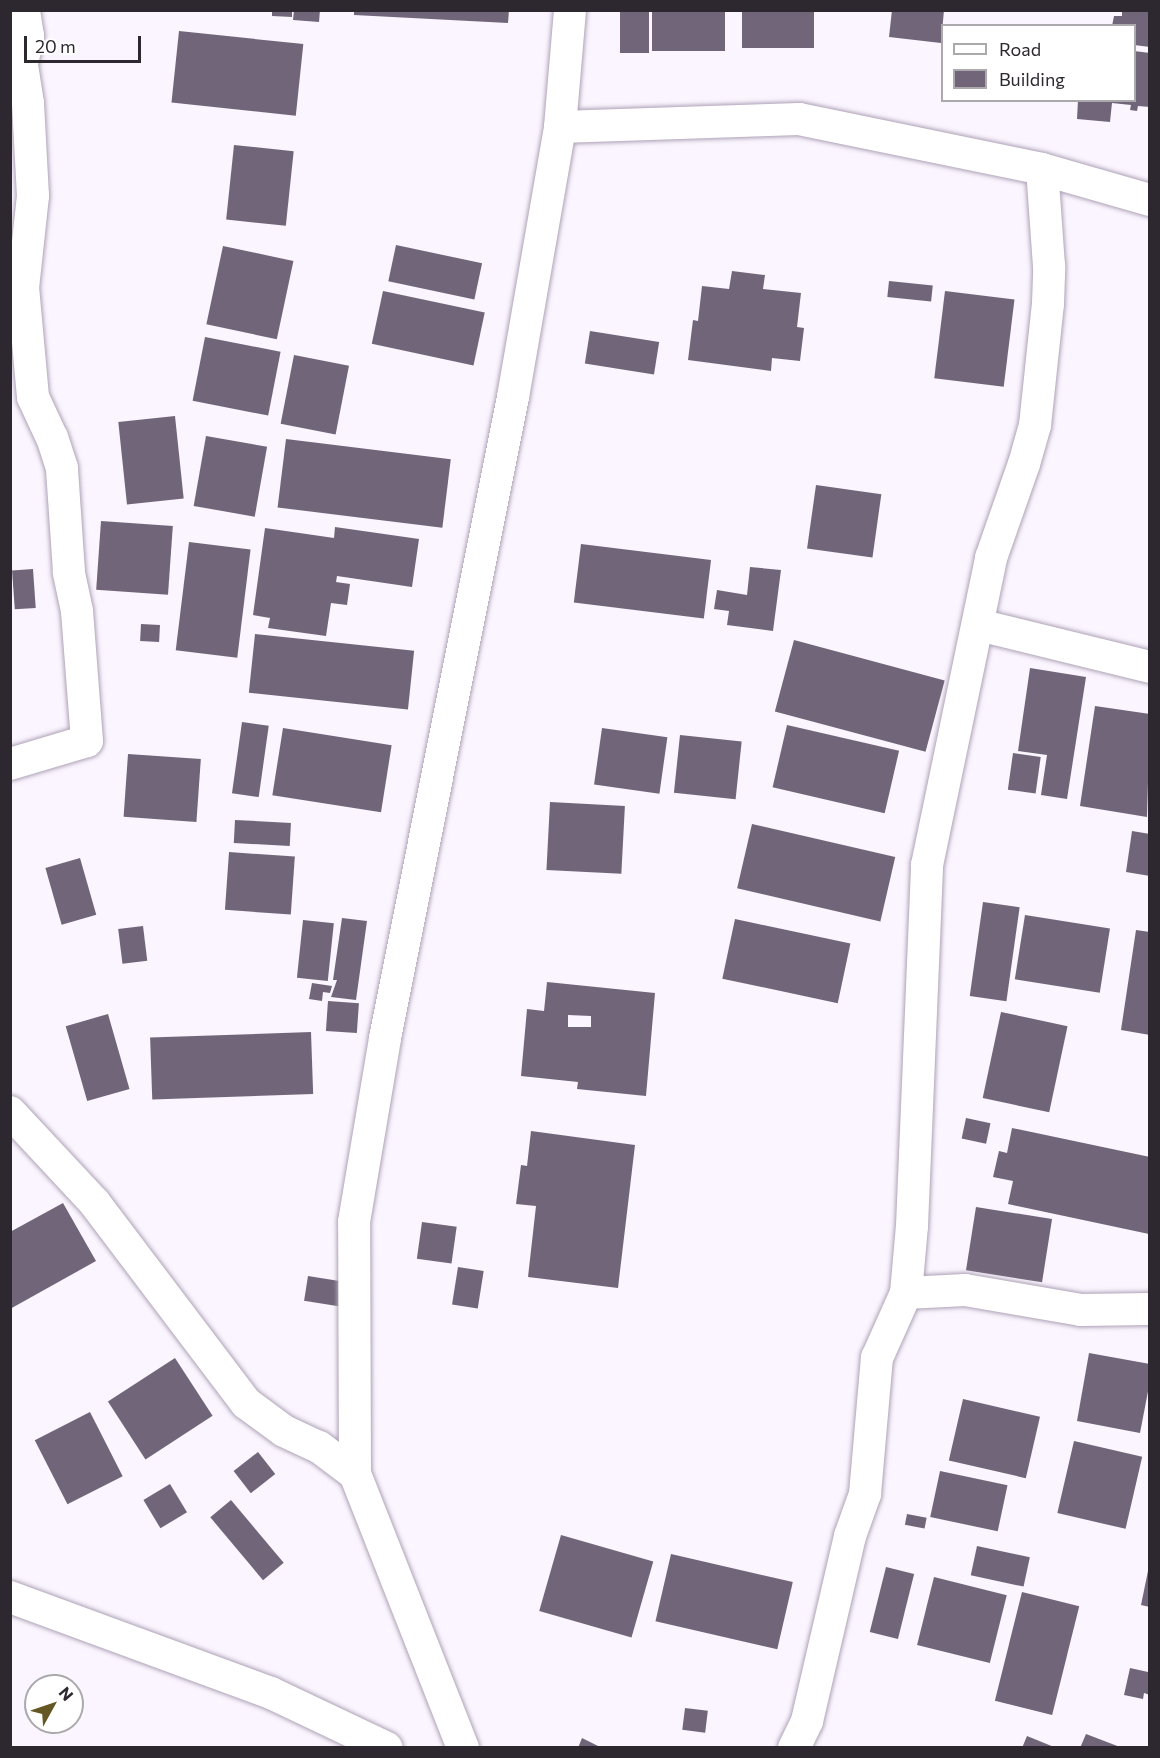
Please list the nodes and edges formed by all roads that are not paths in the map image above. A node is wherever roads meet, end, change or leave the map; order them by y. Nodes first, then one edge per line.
1 (24, 10) edge
2 (570, 10) edge
3 (560, 127) junction
4 (1042, 170) junction
5 (1149, 200) edge
6 (978, 625) junction
7 (1149, 667) edge
8 (10, 764) edge
9 (10, 1112) edge
10 (906, 1293) junction
11 (1149, 1309) edge
12 (355, 1474) junction
13 (10, 1597) edge
14 (387, 1748) edge
15 (463, 1748) edge
16 (794, 1748) edge

1 - 8 street
2 - 3 street
3 - 4 street
3 - 12 street
4 - 5 street
4 - 6 street
6 - 7 street
6 - 10 street
9 - 12 street
10 - 11 street
10 - 16 street
12 - 15 street
13 - 14 street

